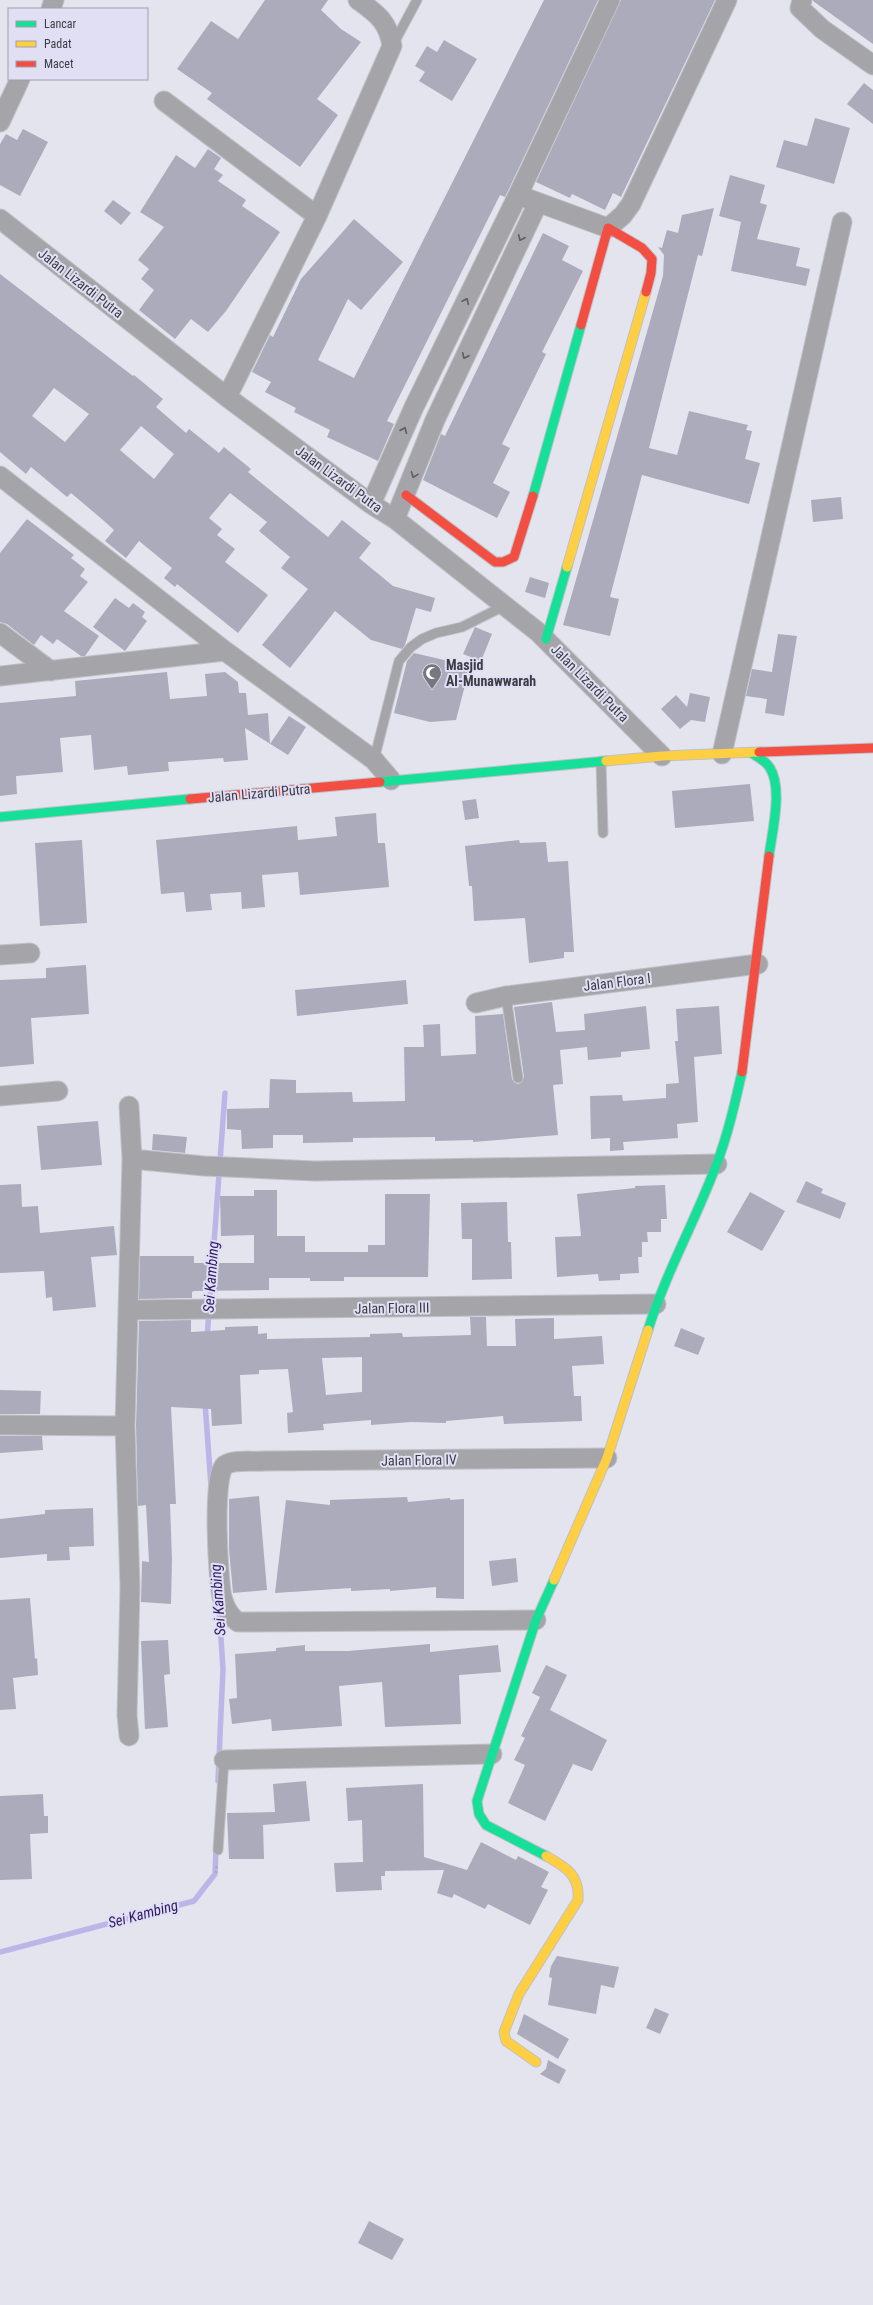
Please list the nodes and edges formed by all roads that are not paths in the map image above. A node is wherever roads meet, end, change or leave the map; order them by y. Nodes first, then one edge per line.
1 (358, 0) edge
2 (416, 0) edge
3 (610, 0) edge
4 (727, 0) edge
5 (802, 0) edge
6 (392, 46) junction
7 (873, 65) edge
8 (20, 80) edge
9 (164, 102) dead end
10 (0, 122) edge
11 (518, 195) junction
12 (538, 203) junction
13 (317, 216) junction
14 (0, 219) edge
15 (842, 222) dead end
16 (616, 232) junction
17 (227, 397) junction
18 (414, 406) junction
19 (434, 420) junction
20 (0, 476) edge
21 (406, 495) junction
22 (371, 504) junction
23 (395, 519) junction
24 (504, 606) junction
25 (0, 633) edge
26 (542, 635) junction
27 (225, 651) junction
28 (51, 671) junction
29 (0, 676) edge
30 (873, 748) edge
31 (722, 754) junction
32 (753, 754) junction
33 (662, 756) junction
34 (374, 760) junction
35 (601, 761) junction
36 (391, 780) junction
37 (0, 817) edge
38 (603, 834) dead end
39 (30, 953) dead end
40 (0, 955) edge
41 (758, 964) junction
42 (506, 996) junction
43 (476, 1003) dead end
44 (518, 1078) dead end
45 (58, 1091) dead end
46 (0, 1096) edge
47 (129, 1106) dead end
48 (132, 1159) junction
49 (717, 1164) junction
50 (656, 1304) junction
51 (128, 1310) junction
52 (0, 1425) edge
53 (125, 1426) junction
54 (607, 1458) junction
55 (536, 1620) junction
56 (129, 1736) dead end
57 (492, 1754) junction
58 (224, 1760) joint
59 (218, 1850) dead end
60 (536, 2062) dead end

1 - 6 street
2 - 6 lane
3 - 11 street
4 - 16 street
5 - 7 street
6 - 13 street
8 - 10 street
9 - 13 street
11 - 12 street
18 -> 11 street
12 - 16 street
12 -> 19 street
13 - 17 street
14 - 17 street, Jalan Lizardi Putra
15 - 31 street
16 - 21 street
16 - 26 street
17 - 22 street, Jalan Lizardi Putra
18 - 19 street
22 -> 18 street
19 -> 21 street
20 - 27 street
21 - 23 street
22 - 23 street, Jalan Lizardi Putra
23 - 24 street, Jalan Lizardi Putra
24 - 26 street, Jalan Lizardi Putra
24 - 34 lane
25 - 28 street
26 - 33 street, Jalan Lizardi Putra
27 - 28 street
27 - 34 street
28 - 29 street
30 - 32 street, Jalan Lizardi Putra
31 - 32 street, Jalan Lizardi Putra
31 - 33 street, Jalan Lizardi Putra
32 - 41 street
33 - 35 street, Jalan Lizardi Putra
34 - 36 street
35 - 36 street, Jalan Lizardi Putra
35 - 38 lane
36 - 37 street, Jalan Lizardi Putra
39 - 40 street
41 - 42 street, Jalan Flora I
41 - 49 street
42 - 43 street, Jalan Flora I
42 - 44 lane
45 - 46 street
47 - 48 street
48 - 49 street
48 - 51 street
49 - 50 street
50 - 51 street, Jalan Flora III
50 - 54 street
51 - 53 street
52 - 53 street
53 - 56 street
54 - 55 street
54 - 55 street, Jalan Flora IV
55 - 57 street
57 - 58 street
57 - 60 street
58 - 59 lane

